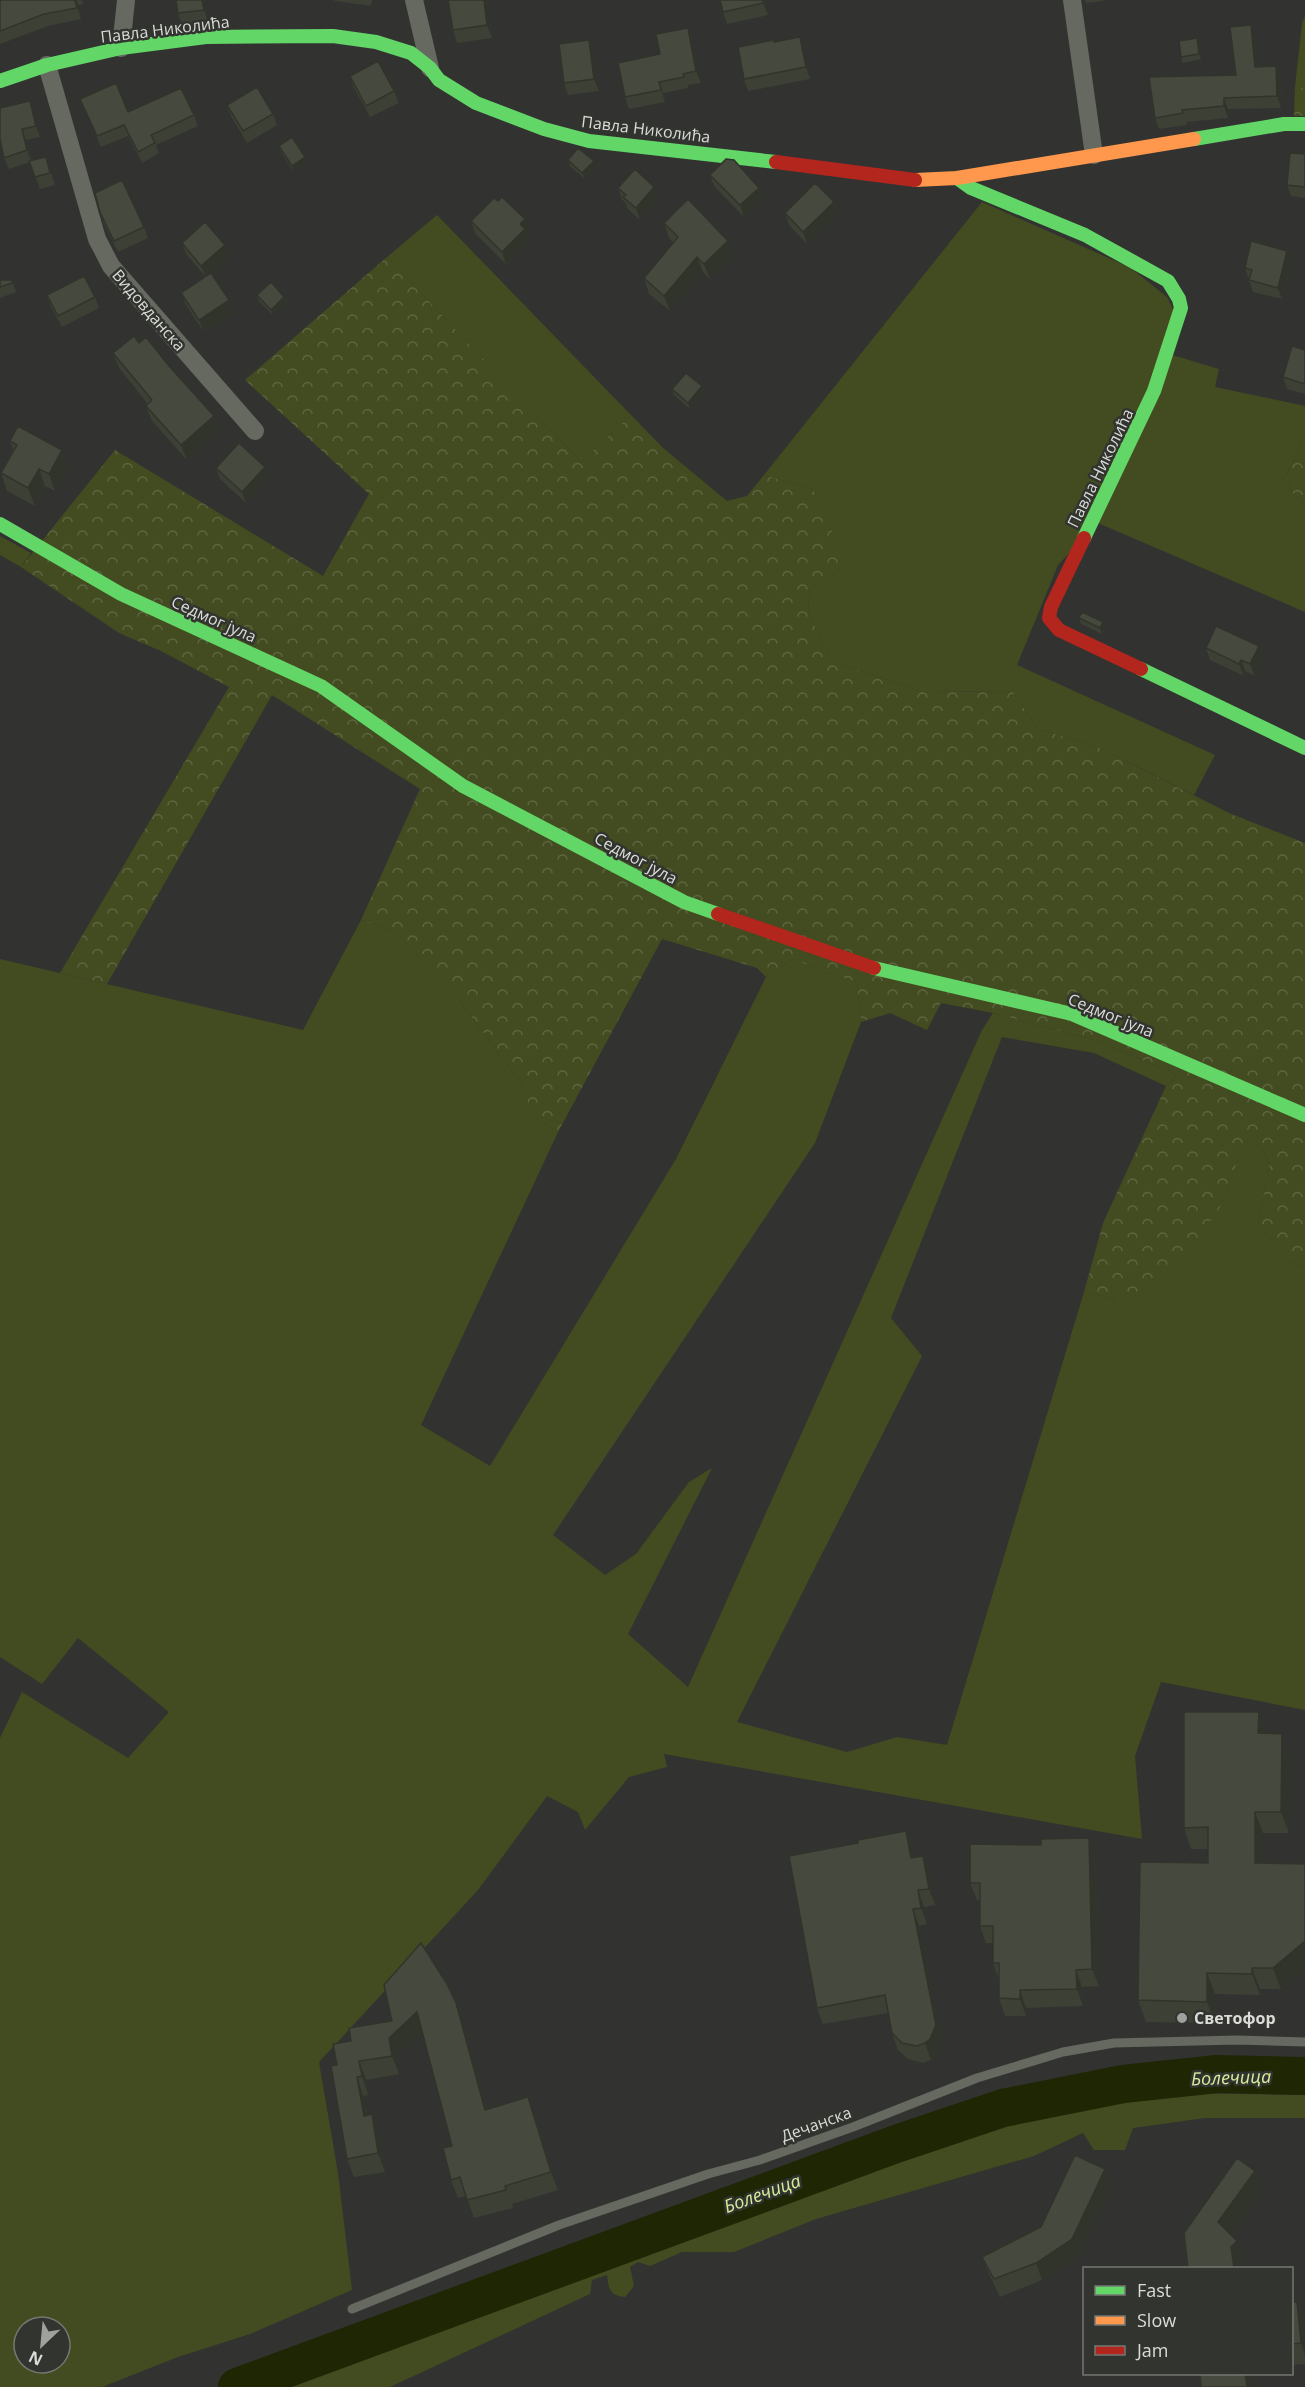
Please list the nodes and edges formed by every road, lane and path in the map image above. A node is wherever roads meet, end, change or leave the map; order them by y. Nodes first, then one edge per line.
1 (126, 0) edge
2 (414, 0) edge
3 (1072, 0) edge
4 (121, 48) junction
5 (47, 65) junction
6 (430, 68) junction
7 (0, 81) edge
8 (1305, 124) edge
9 (1094, 155) junction
10 (957, 178) junction
11 (255, 431) dead end
12 (0, 524) edge
13 (1305, 748) edge
14 (1305, 1115) edge
15 (1305, 2042) edge
16 (352, 2309) dead end

1 - 4 street
2 - 6 street
3 - 9 street
4 - 5 street, Павла Николића
4 - 6 street, Павла Николића
5 - 7 street, Павла Николића
5 - 11 street, Видовданска
6 - 10 street, Павла Николића
8 - 9 street, Павла Николића
9 - 10 street, Павла Николића
10 - 13 street, Павла Николића
12 - 14 street, Седмог јула
15 - 16 lane, Дечанска

